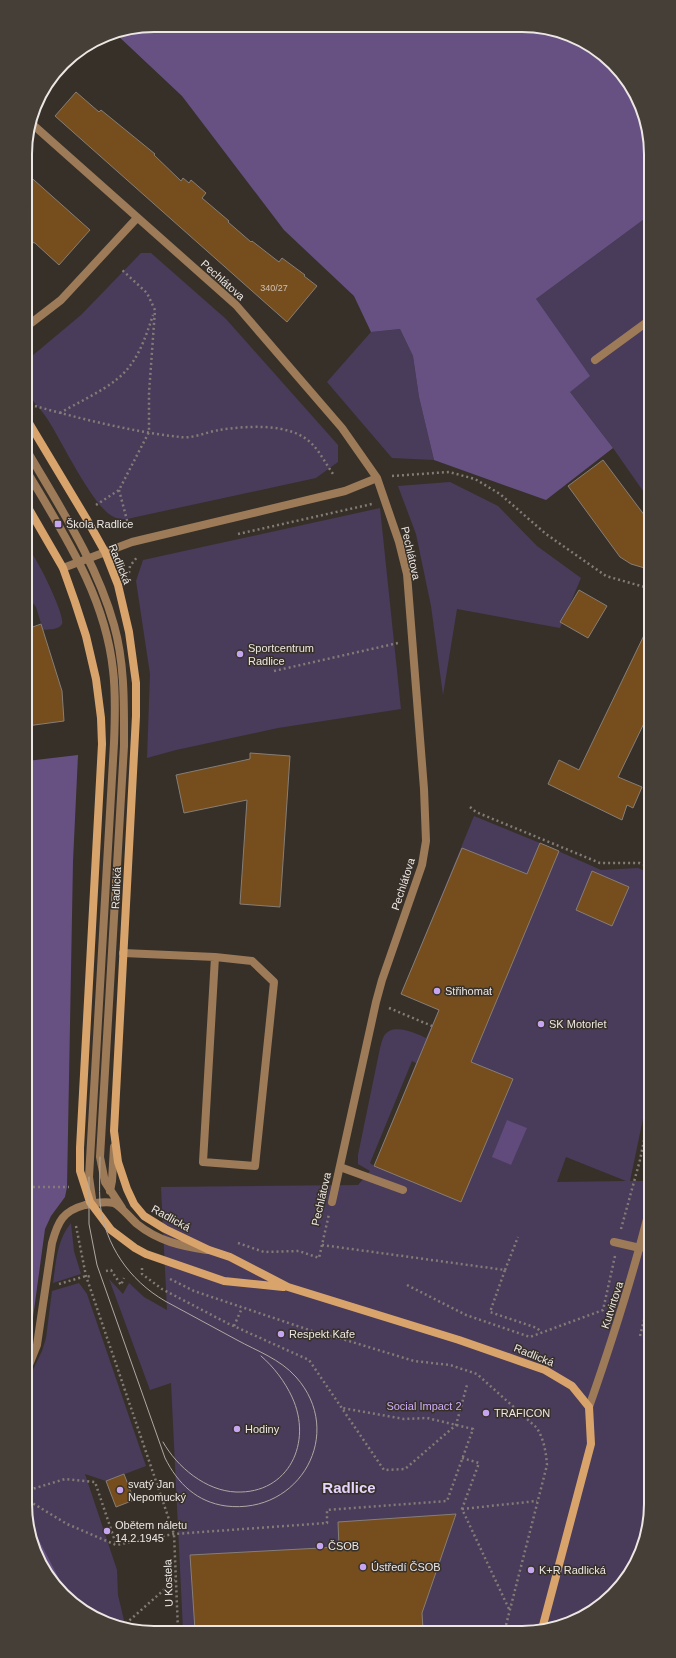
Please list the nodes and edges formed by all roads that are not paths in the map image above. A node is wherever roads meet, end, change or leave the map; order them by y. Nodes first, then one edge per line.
1 (35, 127) edge
2 (137, 218) junction
3 (32, 322) edge
4 (644, 324) edge
5 (595, 360) dead end
6 (32, 428) edge
7 (32, 459) edge
8 (377, 478) junction
9 (32, 480) edge
10 (32, 514) edge
11 (104, 552) junction
12 (89, 558) junction
13 (80, 562) junction
14 (64, 568) junction
15 (123, 954) junction
16 (215, 957) junction
17 (114, 1131) junction
18 (340, 1167) junction
19 (111, 1190) junction
20 (403, 1190) dead end
21 (332, 1202) road end
22 (95, 1205) junction
23 (122, 1208) junction
24 (644, 1232) edge
25 (616, 1243) road end
26 (640, 1248) junction
27 (209, 1250) junction
28 (288, 1287) junction
29 (32, 1358) edge
30 (589, 1407) junction
31 (543, 1624) edge

1 - 2 street, Pechlátova
2 - 3 street
2 - 8 street, Pechlátova
4 - 5 street
6 - 11 main road, Radlická
7 - 12 street
8 - 11 street
8 - 18 street, Pechlátova
9 - 13 street
10 - 14 main road, Radlická
11 - 12 street
11 - 15 main road, Radlická
12 - 13 street
12 - 19 street
13 - 14 street
13 - 22 street
14 - 22 main road, Radlická
15 - 16 street
15 - 17 main road, Radlická
16 - 16 street
17 - 19 street
17 - 27 main road, Radlická
18 - 20 street
18 - 21 street, Pechlátova
19 - 22 street
19 - 23 street
22 - 23 street
22 - 28 main road, Radlická
22 - 29 street
23 - 27 street
24 - 26 street, Kutvirtova
25 - 26 street
26 - 30 street, Kutvirtova
27 - 28 main road, Radlická
28 - 30 main road, Radlická
30 - 31 main road

